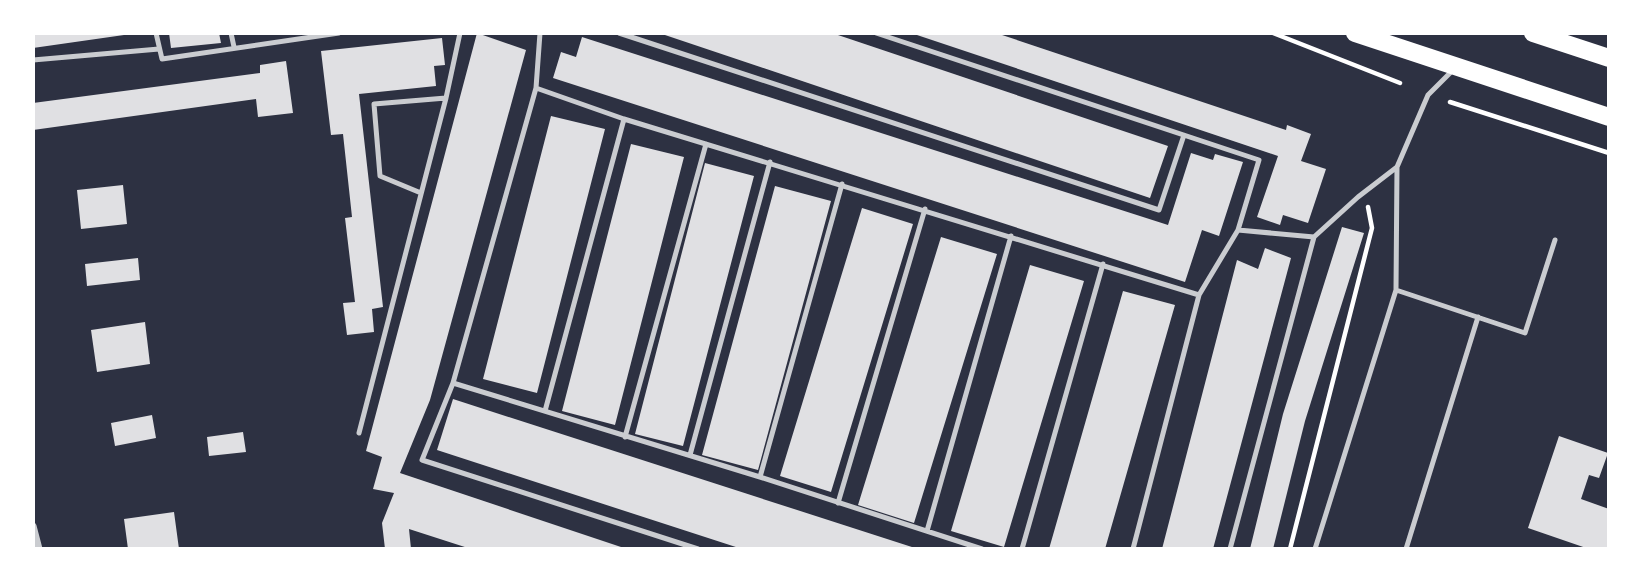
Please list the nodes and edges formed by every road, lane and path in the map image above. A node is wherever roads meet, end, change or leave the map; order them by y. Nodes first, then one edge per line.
1 (156, 33) edge
2 (231, 33) edge
3 (339, 33) edge
4 (460, 33) edge
5 (540, 33) edge
6 (619, 33) edge
7 (876, 33) edge
8 (1273, 33) edge
9 (1355, 33) edge
10 (1533, 33) edge
11 (234, 47) junction
12 (159, 49) junction
13 (1609, 58) edge
14 (33, 60) edge
15 (1457, 67) junction
16 (1400, 83) dead end
17 (536, 88) junction
18 (446, 98) junction
19 (1450, 102) dead end
20 (1609, 117) edge
21 (624, 119) junction
22 (1184, 135) junction
23 (706, 144) junction
24 (1609, 153) edge
25 (770, 163) junction
26 (1397, 167) junction
27 (842, 184) junction
28 (1364, 192) junction
29 (421, 193) junction
30 (925, 209) junction
31 (1238, 230) junction
32 (1011, 236) junction
33 (1314, 237) junction
34 (1555, 240) dead end
35 (1103, 264) junction
36 (1396, 290) junction
37 (1199, 295) junction
38 (1478, 317) junction
39 (453, 383) junction
40 (545, 411) junction
41 (359, 433) dead end
42 (625, 437) junction
43 (690, 455) junction
44 (760, 477) junction
45 (838, 503) junction
46 (33, 526) edge
47 (927, 531) junction
48 (38, 549) edge
49 (698, 549) edge
50 (982, 549) edge
51 (1021, 549) edge
52 (1133, 549) edge
53 (1230, 549) edge
54 (1290, 549) edge
55 (1315, 549) edge
56 (1406, 549) edge

1 - 12 lane
2 - 11 lane
3 - 11 lane
4 - 18 lane
5 - 17 lane
6 - 22 lane
7 - 22 lane
8 - 16 path
9 - 15 main road
10 - 13 main road
11 - 12 lane
12 - 14 lane
15 - 20 main road
15 - 26 lane
17 - 21 lane
17 - 39 lane
18 - 29 lane
18 - 29 lane
19 - 24 path
21 - 23 lane
21 - 40 lane
22 - 31 lane
23 - 25 lane
23 - 42 lane
25 - 27 lane
25 - 43 lane
26 - 28 lane
26 - 36 lane
27 - 30 lane
27 - 44 lane
28 - 33 lane
28 - 54 path
29 - 41 lane
30 - 32 lane
30 - 45 lane
31 - 33 lane
31 - 37 lane
32 - 35 lane
32 - 47 lane
33 - 53 lane
34 - 38 lane
35 - 37 lane
35 - 51 lane
36 - 38 lane
36 - 55 lane
37 - 52 lane
38 - 56 lane
39 - 40 lane
39 - 49 lane
40 - 42 lane
42 - 43 lane
43 - 44 lane
44 - 45 lane
45 - 47 lane
46 - 48 street
47 - 50 lane

